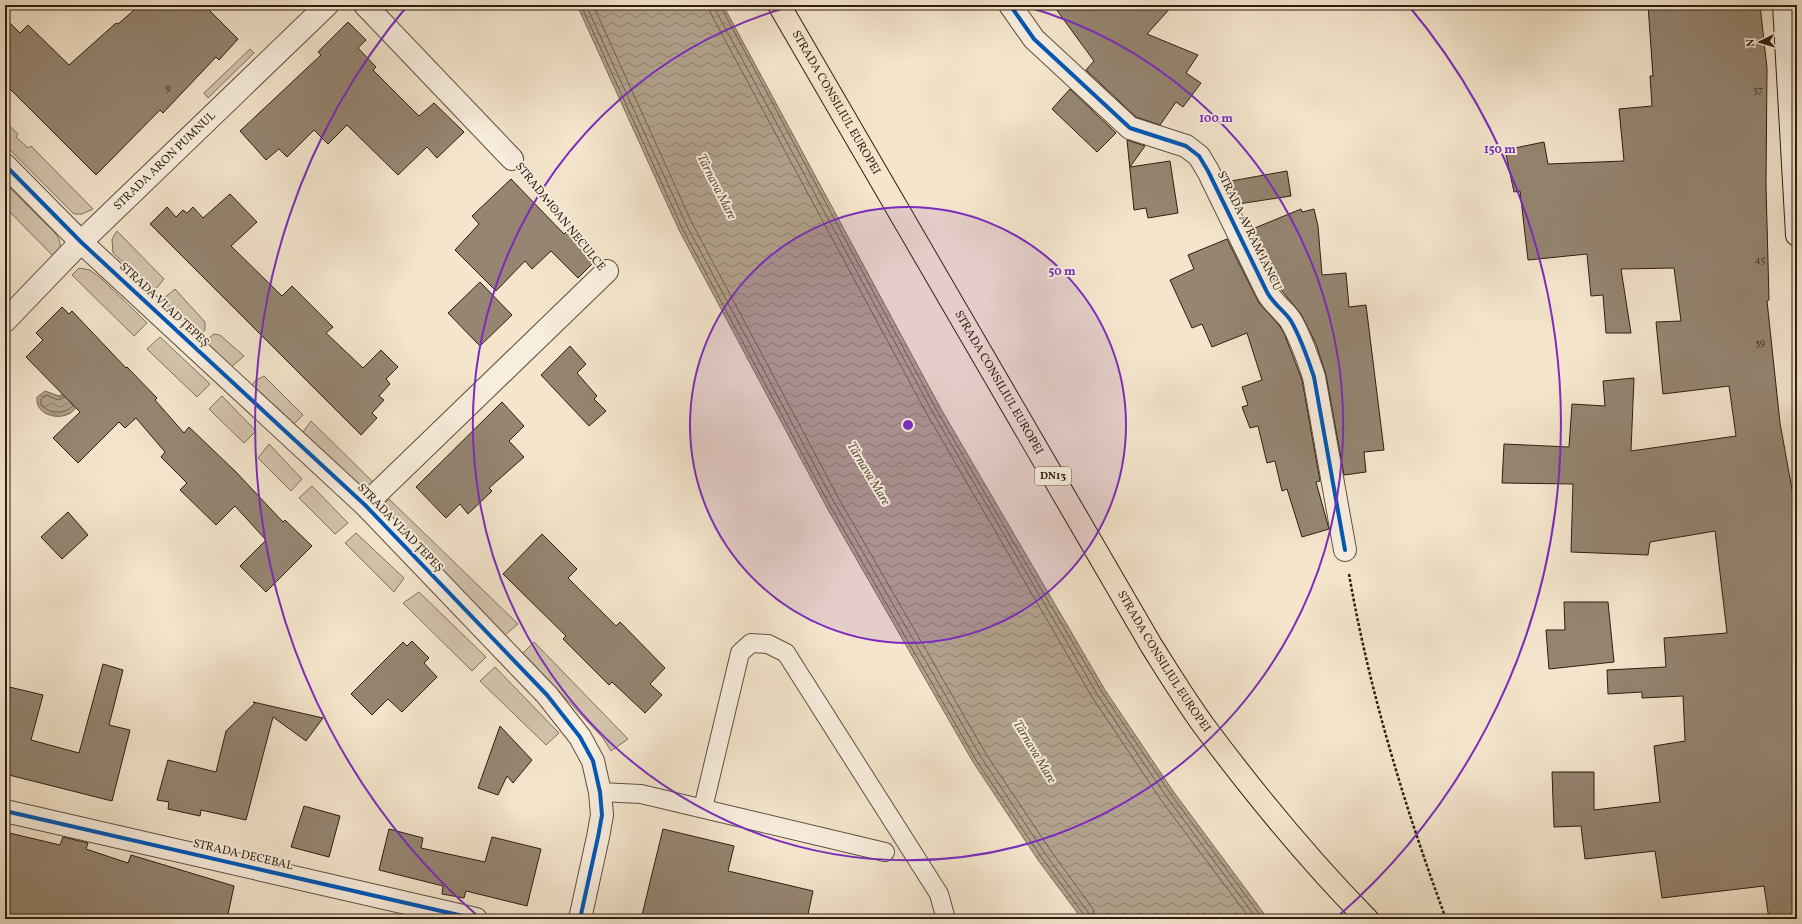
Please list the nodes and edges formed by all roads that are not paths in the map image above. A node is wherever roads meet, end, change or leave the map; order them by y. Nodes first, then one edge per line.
1 (327, 5) edge
2 (366, 5) edge
3 (779, 5) edge
4 (1010, 5) edge
5 (1784, 5) edge
6 (512, 159) road end
7 (5, 165) edge
8 (1797, 235) edge
9 (81, 242) junction
10 (607, 271) road end
11 (5, 321) edge
12 (365, 506) junction
13 (1345, 550) road end
14 (600, 792) junction
15 (703, 808) junction
16 (5, 811) edge
17 (885, 852) dead end
18 (476, 919) edge
19 (580, 919) edge
20 (946, 919) edge
21 (1367, 919) edge

1 - 9 street, STRADA ARON PUMNUL
2 - 6 street, STRADA IOAN NECULCE
3 - 21 highway, STRADA CONSILIUL EUROPEI / DN13
4 - 13 street, STRADA AVRAM IANCU
5 - 8 street
7 - 9 street, STRADA VLAD ȚEPEȘ
9 - 11 street, STRADA ARON PUMNUL
9 - 12 street, STRADA VLAD ȚEPEȘ
10 - 12 street, STRADA IOAN NECULCE
12 - 14 street, STRADA VLAD ȚEPEȘ
14 - 15 lane
14 - 19 street, STRADA VLAD ȚEPEȘ
15 - 17 lane
15 - 20 lane
16 - 18 street, STRADA DECEBAL

